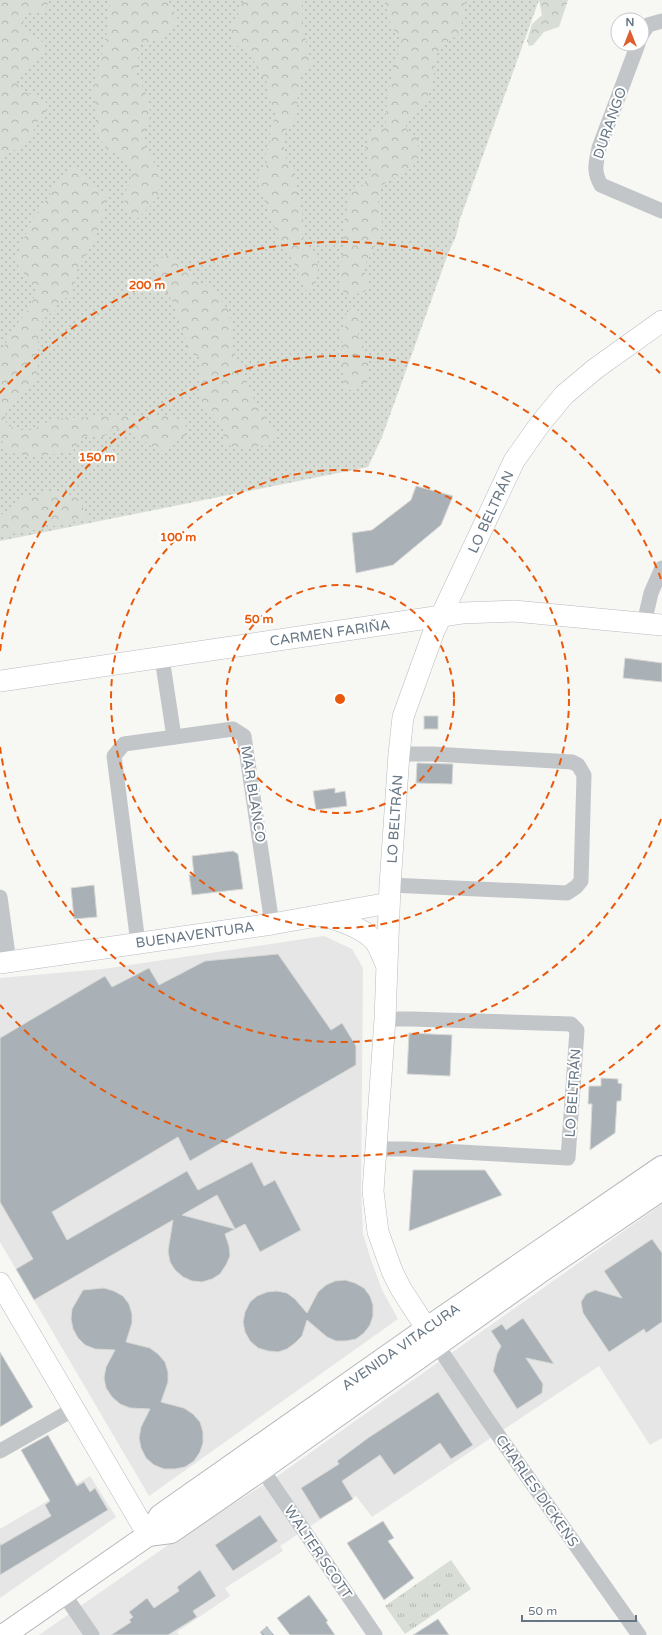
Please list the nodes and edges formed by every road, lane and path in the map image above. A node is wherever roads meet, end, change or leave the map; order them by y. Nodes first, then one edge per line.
1 (662, 21) edge
2 (650, 24) edge
3 (635, 52) edge
4 (662, 211) edge
5 (662, 321) edge
6 (662, 568) edge
7 (442, 616) junction
8 (653, 624) edge
9 (162, 658) junction
10 (0, 681) edge
11 (174, 737) junction
12 (399, 754) junction
13 (390, 894) junction
14 (0, 897) edge
15 (324, 916) junction
16 (272, 924) junction
17 (138, 943) junction
18 (5, 963) edge
19 (387, 967) junction
20 (385, 1019) junction
21 (377, 1149) junction
22 (662, 1167) edge
23 (662, 1189) edge
24 (3, 1294) edge
25 (432, 1337) junction
26 (74, 1409) junction
27 (0, 1452) edge
28 (262, 1470) junction
29 (148, 1535) junction
30 (63, 1593) junction
31 (4, 1635) edge
32 (92, 1635) edge
33 (375, 1635) edge
34 (639, 1635) edge

1 - 2 street
3 - 4 street, DURANGO
5 - 7 street, LO BELTRÁN
6 - 8 street
7 - 8 street, CARMEN FARIÑA
7 - 9 street, CARMEN FARIÑA
7 - 12 street, LO BELTRÁN
9 - 10 street, CARMEN FARIÑA
9 - 11 street
11 - 16 street, MAR BLANCO
11 - 17 street, MAR BLANCO
12 - 13 street, LO BELTRÁN
12 - 13 street, LO BELTRÁN
13 - 15 street, BUENAVENTURA
13 - 19 street, LO BELTRÁN
14 - 18 street
15 - 16 street, BUENAVENTURA
15 - 19 street
16 - 17 street, BUENAVENTURA
17 - 18 street, BUENAVENTURA
19 - 20 street, LO BELTRÁN
20 - 21 street, LO BELTRÁN
20 - 21 street, LO BELTRÁN
21 - 25 street, LO BELTRÁN
22 - 25 main road, AVENIDA VITACURA
23 - 25 main road, AVENIDA VITACURA
24 - 26 street
25 - 28 main road, AVENIDA VITACURA
25 - 29 main road, AVENIDA VITACURA
25 - 34 street, CHARLES DICKENS
26 - 27 street
26 - 29 street
28 - 29 main road, AVENIDA VITACURA
28 - 33 street, WALTER SCOTT
29 - 30 main road, AVENIDA VITACURA
30 - 31 main road, AVENIDA VITACURA
30 - 32 street

